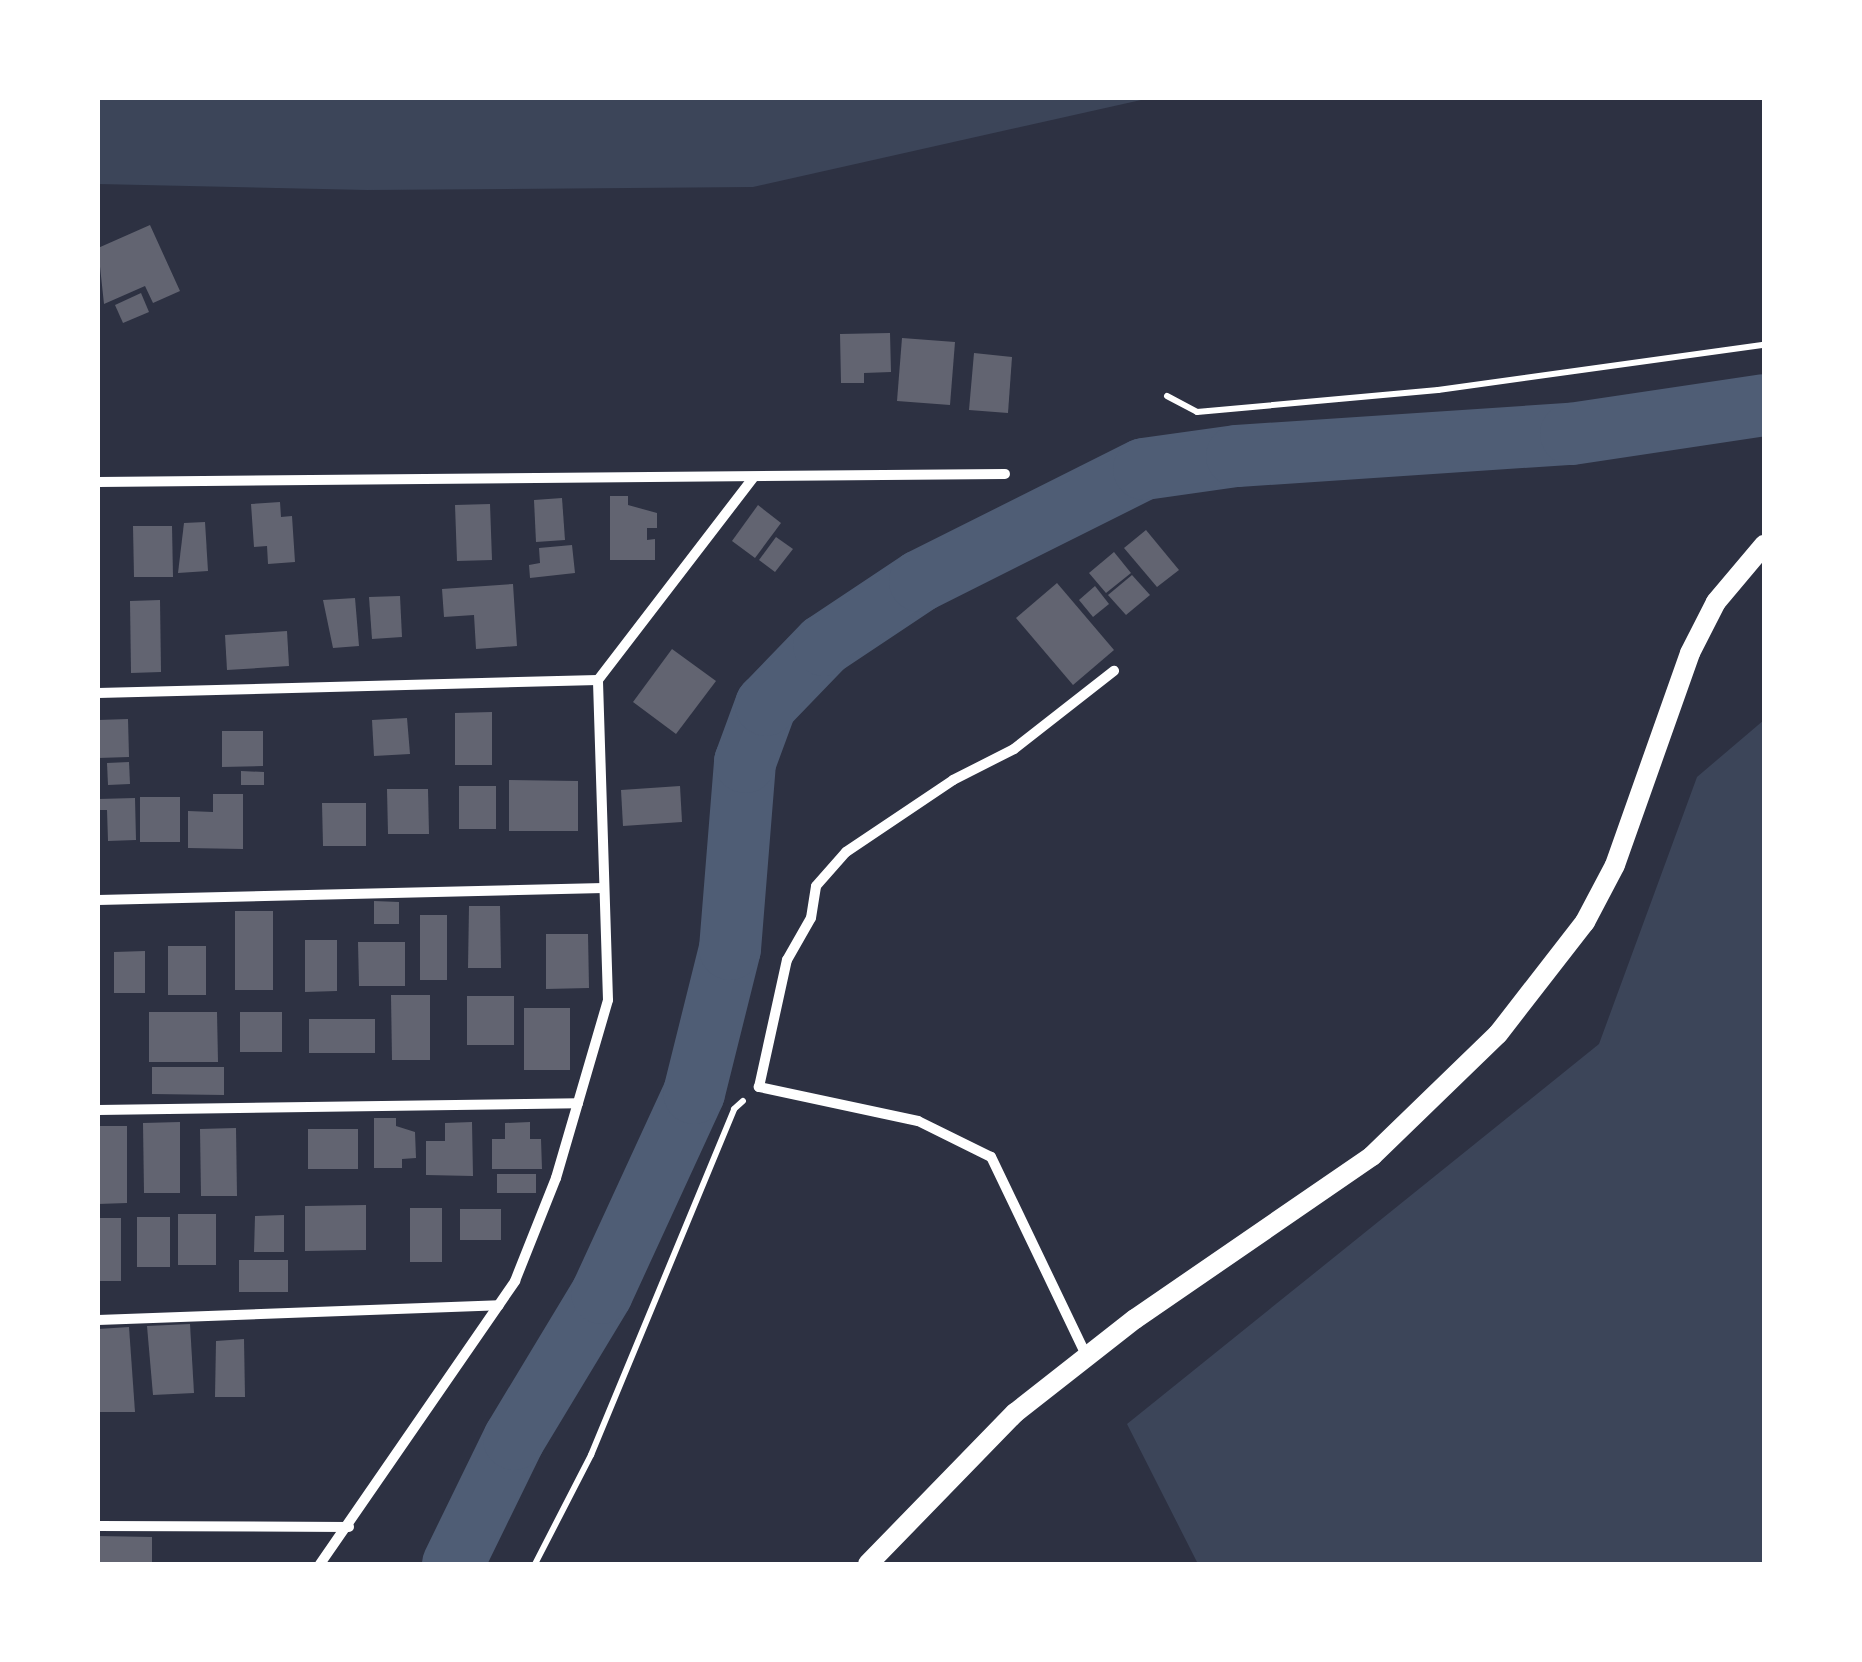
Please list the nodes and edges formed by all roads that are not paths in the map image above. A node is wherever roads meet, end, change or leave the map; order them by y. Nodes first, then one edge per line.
1 (1005, 474) dead end
2 (754, 478) junction
3 (98, 482) edge
4 (1764, 546) edge
5 (1114, 671) dead end
6 (598, 680) junction
7 (98, 693) edge
8 (604, 888) junction
9 (98, 900) edge
10 (578, 1103) junction
11 (98, 1110) edge
12 (498, 1305) junction
13 (98, 1320) edge
14 (1086, 1357) junction
15 (98, 1526) edge
16 (349, 1526) junction
17 (320, 1564) edge
18 (868, 1564) edge

1 - 2 street
2 - 3 street
2 - 6 street
4 - 14 main road
5 - 14 street
6 - 7 street
6 - 8 street
8 - 9 street
8 - 10 street
10 - 11 street
10 - 12 street
12 - 13 street
12 - 16 street
14 - 18 main road
15 - 16 street
16 - 17 street

